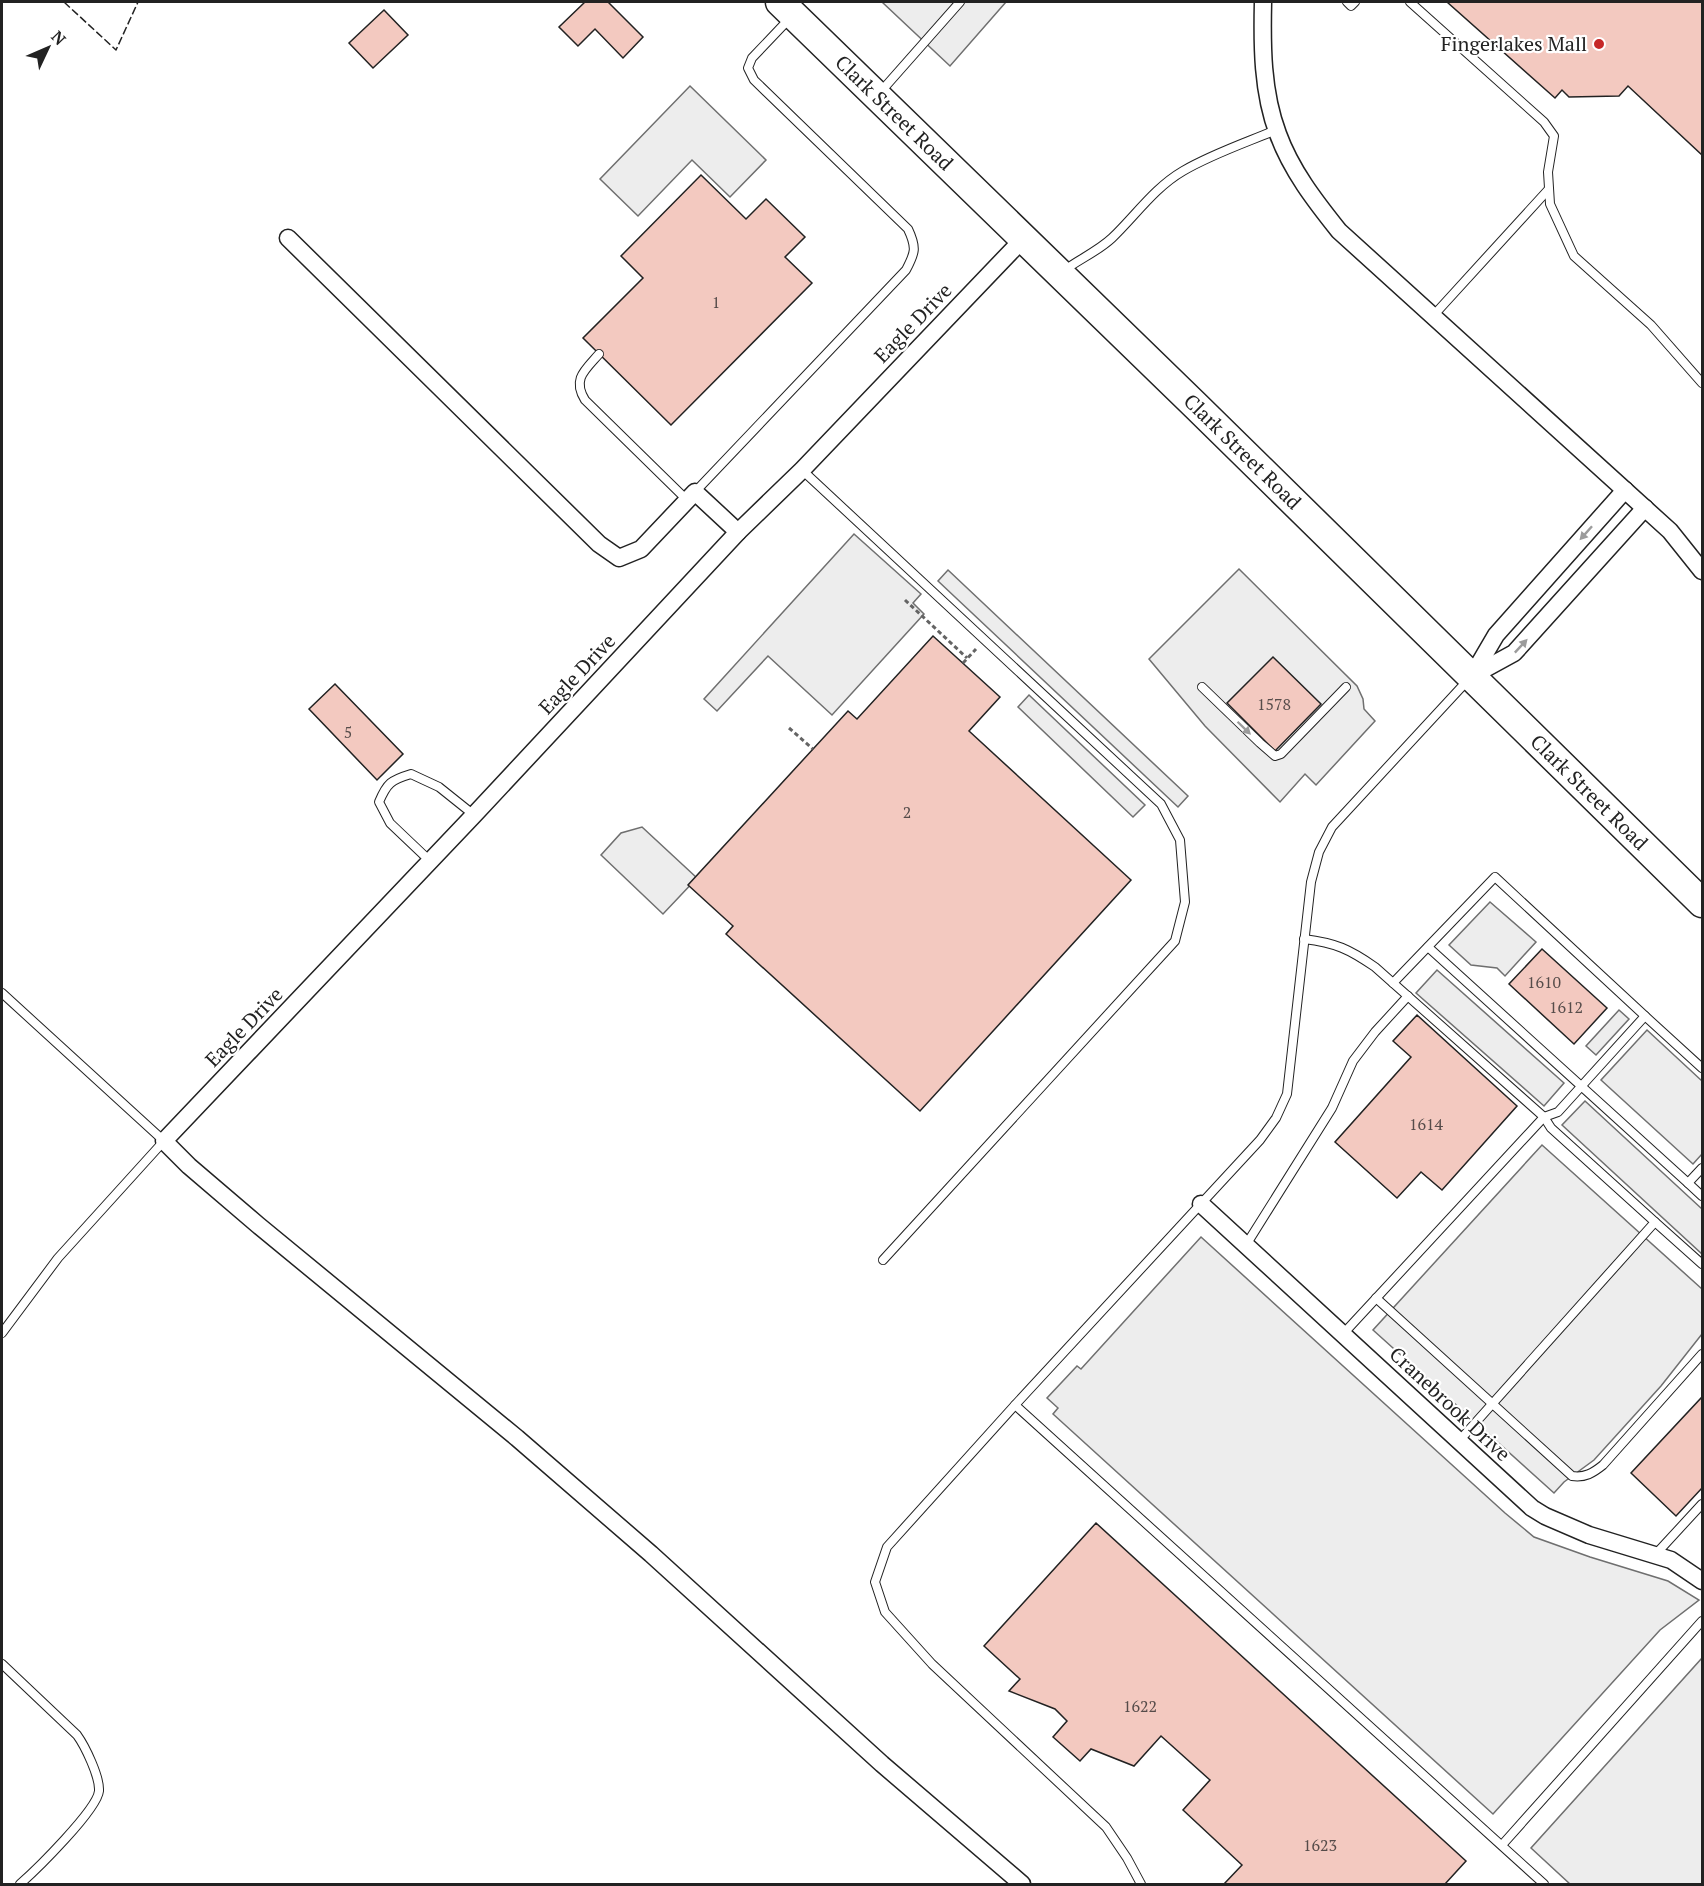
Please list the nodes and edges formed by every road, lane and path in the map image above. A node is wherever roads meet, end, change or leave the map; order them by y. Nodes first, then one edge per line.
1 (960, 2) edge
2 (1263, 2) edge
3 (1347, 2) edge
4 (1355, 2) edge
5 (1410, 2) edge
6 (786, 8) edge
7 (884, 88) dead end
8 (1276, 130) junction
9 (1548, 190) junction
10 (288, 238) dead end
11 (1024, 238) junction
12 (1060, 274) junction
13 (1433, 316) junction
14 (599, 354) dead end
15 (1702, 383) edge
16 (802, 470) junction
17 (1625, 490) junction
18 (691, 496) junction
19 (1645, 508) junction
20 (738, 532) junction
21 (1702, 571) edge
22 (905, 600) dead end
23 (985, 639) junction
24 (967, 658) junction
25 (963, 663) dead end
26 (1472, 676) junction
27 (1202, 687) dead end
28 (1346, 687) dead end
29 (789, 728) dead end
30 (813, 749) dead end
31 (474, 815) junction
32 (430, 861) junction
33 (1702, 903) edge
34 (1305, 939) junction
35 (1428, 947) junction
36 (1393, 983) junction
37 (2, 993) edge
38 (1408, 996) junction
39 (1645, 1016) junction
40 (1702, 1068) edge
41 (1582, 1086) junction
42 (1544, 1117) junction
43 (164, 1141) junction
44 (1702, 1168) edge
45 (1688, 1183) junction
46 (1702, 1196) edge
47 (1202, 1204) junction
48 (1655, 1222) junction
49 (1246, 1245) junction
50 (883, 1260) dead end
51 (1702, 1264) edge
52 (1377, 1298) junction
53 (2, 1334) edge
54 (1343, 1334) junction
55 (1702, 1354) edge
56 (1492, 1404) junction
57 (1015, 1405) junction
58 (1459, 1441) junction
59 (1702, 1504) edge
60 (1655, 1555) junction
61 (1702, 1581) edge
62 (1702, 1621) edge
63 (2, 1664) edge
64 (1502, 1845) junction
65 (20, 1884) edge
66 (1022, 1884) edge
67 (1141, 1884) edge
68 (1544, 1884) edge

1 - 7 lane
2 - 8 street
3 - 4 lane
5 - 9 lane
6 - 11 highway, Clark Street Road
6 - 18 lane
8 - 12 lane
8 - 13 street
9 - 13 lane
9 - 15 lane
10 - 18 street
11 - 12 highway, Clark Street Road
11 - 16 street, Eagle Drive
12 - 26 highway, Clark Street Road
13 - 17 street
14 - 18 lane
16 - 20 street, Eagle Drive
16 - 23 lane
17 - 19 street
17 -> 26 street
18 - 20 street
19 - 21 street
26 -> 19 street
20 - 31 street, Eagle Drive
22 - 24 path
23 - 24 path
23 - 50 lane
24 - 25 path
26 - 33 highway, Clark Street Road
26 - 34 lane
27 -> 28 lane
29 - 30 path
31 - 32 street, Eagle Drive
31 - 32 lane
32 - 43 street, Eagle Drive
34 - 36 lane
34 - 47 lane
35 - 36 lane
35 - 39 lane
35 - 41 lane
36 - 38 lane
37 - 43 lane
38 - 42 lane
38 - 49 lane
39 - 40 lane
39 - 41 lane
41 - 42 lane
41 - 45 lane
42 - 48 lane
42 - 52 lane
43 - 53 lane
43 - 66 street
44 - 45 lane
45 - 46 lane
47 - 49 street, Cranebrook Drive
47 - 57 lane
48 - 51 lane
48 - 56 lane
49 - 54 street, Cranebrook Drive
52 - 54 lane
52 - 56 lane
54 - 58 street, Cranebrook Drive
55 - 56 lane
56 - 58 lane
57 - 64 lane
57 - 67 lane
58 - 60 street, Cranebrook Drive
59 - 60 lane
60 - 61 street, Cranebrook Drive
62 - 64 lane
63 - 65 lane
64 - 68 lane

